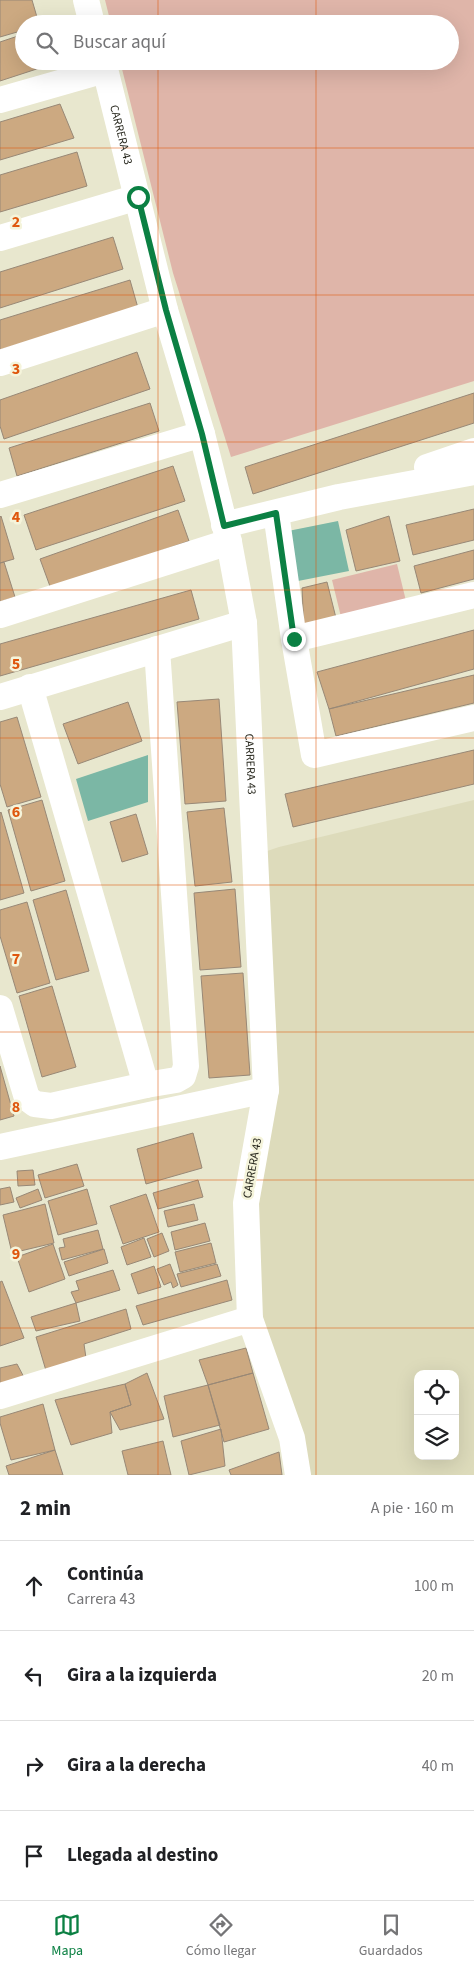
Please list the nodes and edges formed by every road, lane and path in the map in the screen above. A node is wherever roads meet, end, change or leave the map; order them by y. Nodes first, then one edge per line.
1 (86, 0) edge
2 (90, 15) edge
3 (92, 70) edge
4 (105, 70) edge
5 (0, 100) edge
6 (138, 197) junction
7 (0, 238) edge
8 (166, 310) junction
9 (0, 364) edge
10 (202, 434) junction
11 (474, 451) edge
12 (474, 472) edge
13 (0, 495) edge
14 (339, 497) junction
15 (276, 513) junction
16 (227, 534) junction
17 (474, 595) edge
18 (0, 615) edge
19 (244, 623) junction
20 (294, 639) junction
21 (157, 649) junction
22 (30, 688) junction
23 (0, 697) edge
24 (474, 718) edge
25 (0, 1008) edge
26 (146, 1085) junction
27 (266, 1090) junction
28 (0, 1147) edge
29 (250, 1319) junction
30 (0, 1396) edge
31 (298, 1475) edge

1 - 2 street
3 - 5 street
4 - 6 street, CARRERA 43
6 - 7 street
6 - 8 street, CARRERA 43
8 - 9 street
8 - 10 street, CARRERA 43
10 - 13 street
10 - 16 street, CARRERA 43
11 - 14 street
12 - 14 street
14 - 15 street
15 - 16 street
15 - 20 street
16 - 18 street
16 - 19 street, CARRERA 43
17 - 20 street
19 - 21 street
19 - 27 street, CARRERA 43
20 - 24 street
21 - 22 street
21 - 26 street
22 - 23 street
22 - 26 street
25 - 26 street
27 - 28 street
27 - 29 street, CARRERA 43
29 - 30 street
29 - 31 street, CARRERA 43

